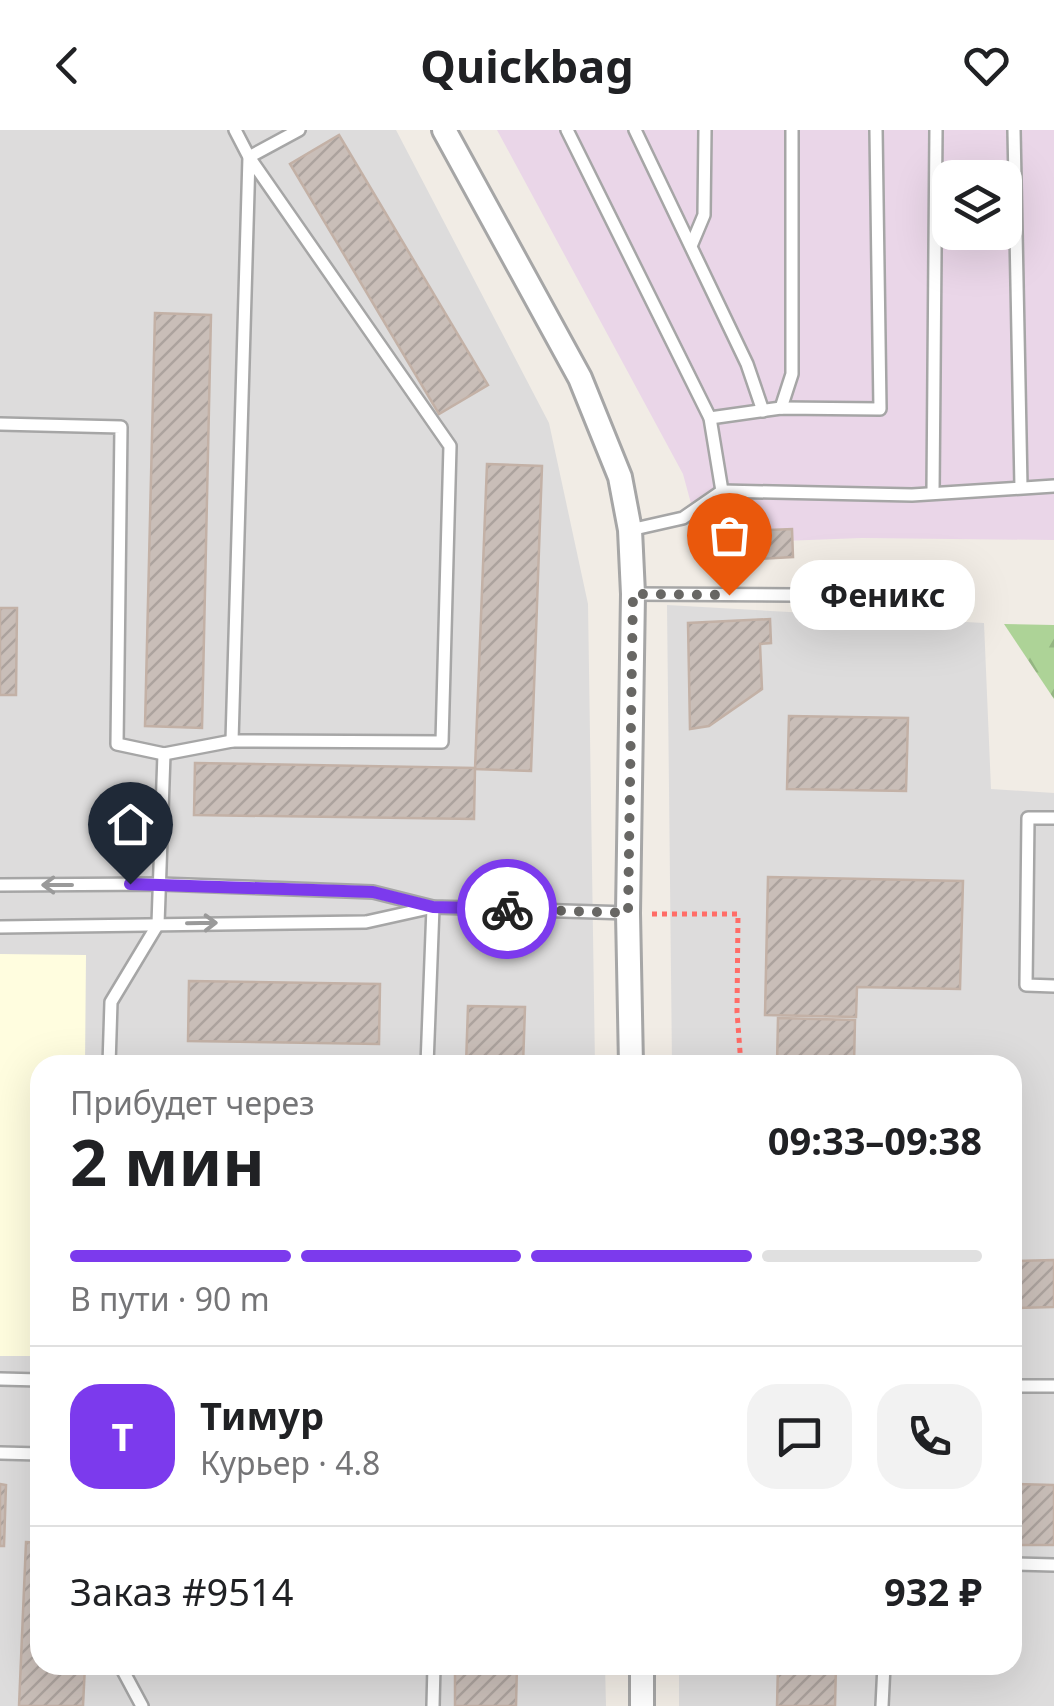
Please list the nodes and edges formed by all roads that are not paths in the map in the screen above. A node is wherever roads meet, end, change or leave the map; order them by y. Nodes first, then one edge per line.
1 (235, 130) edge
2 (298, 130) edge
3 (444, 130) edge
4 (566, 130) edge
5 (635, 130) edge
6 (705, 130) edge
7 (792, 130) edge
8 (876, 130) edge
9 (936, 130) edge
10 (1014, 130) edge
11 (249, 157) junction
12 (691, 246) junction
13 (782, 408) junction
14 (762, 411) junction
15 (710, 418) junction
16 (0, 424) edge
17 (1054, 486) edge
18 (1020, 487) junction
19 (722, 491) junction
20 (933, 493) junction
21 (630, 530) junction
22 (633, 594) junction
23 (794, 596) dead end
24 (232, 741) junction
25 (164, 754) junction
26 (1054, 818) edge
27 (0, 884) edge
28 (160, 884) junction
29 (433, 907) junction
30 (628, 913) junction
31 (158, 924) junction
32 (0, 927) edge
33 (1054, 986) edge
34 (109, 1055) edge
35 (427, 1055) edge
36 (631, 1055) edge
37 (0, 1380) edge
38 (30, 1380) edge
39 (1022, 1386) edge
40 (1054, 1386) edge
41 (0, 1454) edge
42 (30, 1454) edge
43 (1022, 1564) edge
44 (1054, 1565) edge
45 (125, 1675) edge
46 (434, 1675) edge
47 (642, 1675) edge
48 (884, 1675) edge
49 (142, 1706) edge
50 (433, 1706) edge
51 (642, 1706) edge
52 (882, 1706) edge

1 - 11 lane
2 - 11 lane
3 - 21 street
4 - 15 lane
5 - 12 lane
6 - 12 lane
7 - 13 lane
8 - 13 lane
9 - 20 lane
10 - 18 lane
11 - 24 lane
11 - 24 lane
12 - 14 lane
13 - 14 lane
14 - 15 lane
15 - 19 lane
16 - 25 lane
17 - 18 lane
18 - 20 lane
19 - 20 lane
19 - 21 lane
21 - 22 street
22 - 23 lane
22 - 30 street
24 - 25 lane
25 - 28 lane
26 - 33 lane
28 -> 27 lane
28 - 29 lane
28 - 31 lane
29 - 30 lane
31 -> 29 lane
29 - 35 lane
30 - 36 street
31 - 32 lane
31 - 34 lane
37 - 38 lane
39 - 40 lane
41 - 42 lane
43 - 44 lane
45 - 49 lane
46 - 50 lane
47 - 51 street
48 - 52 lane

